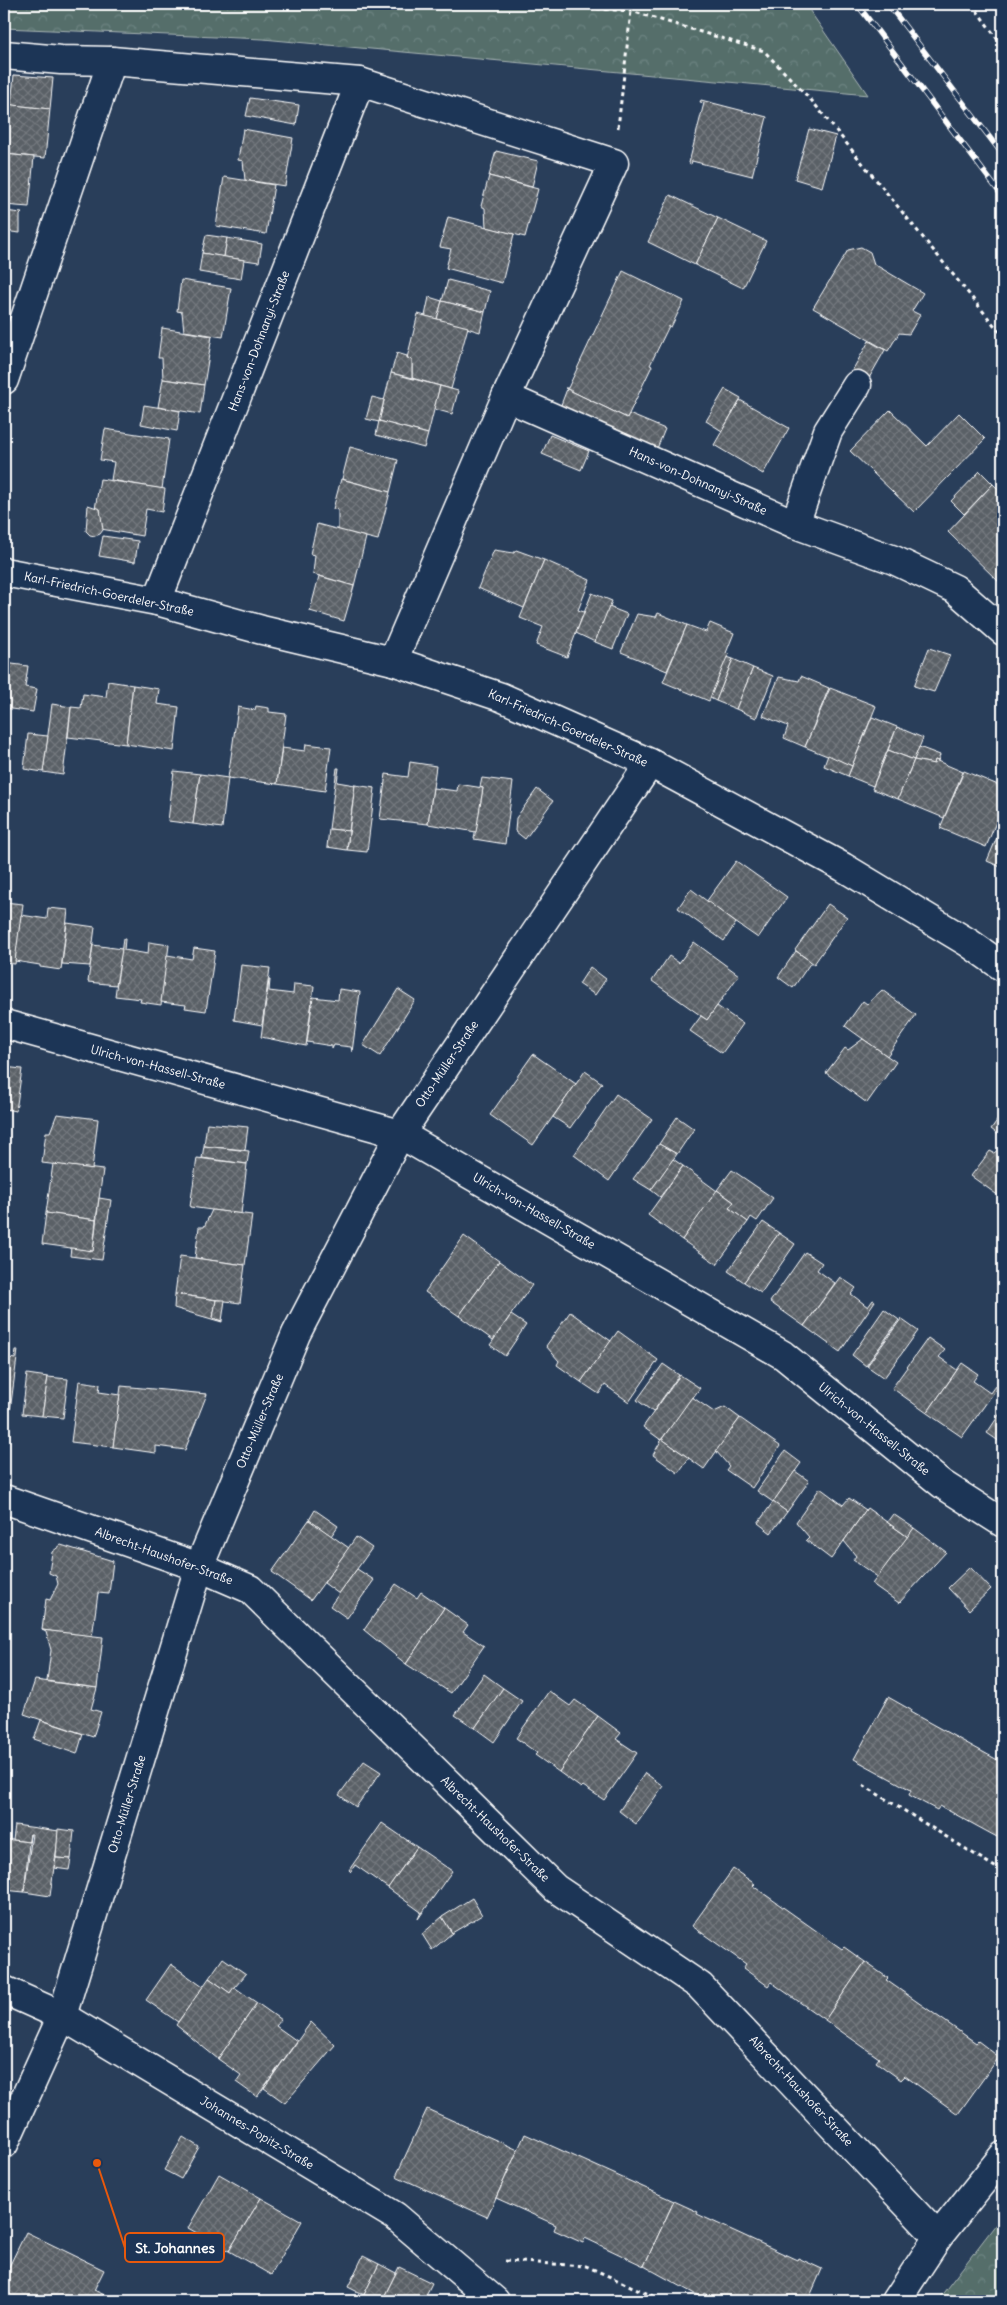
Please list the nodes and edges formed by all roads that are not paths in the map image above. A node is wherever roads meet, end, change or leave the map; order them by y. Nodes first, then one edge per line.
1 (4, 55) edge
2 (112, 61) junction
3 (360, 82) junction
4 (4, 380) edge
5 (857, 385) dead end
6 (506, 397) junction
7 (795, 524) junction
8 (4, 572) edge
9 (157, 601) junction
10 (1003, 632) edge
11 (393, 661) junction
12 (650, 763) junction
13 (1003, 967) edge
14 (4, 1024) edge
15 (400, 1134) junction
16 (4, 1499) edge
17 (1003, 1523) edge
18 (199, 1567) junction
19 (4, 1990) edge
20 (62, 2016) junction
21 (4, 2144) edge
22 (1003, 2156) edge
23 (938, 2236) junction
24 (494, 2301) edge
25 (896, 2301) edge

1 - 2 street
2 - 3 street
2 - 4 street
3 - 6 street
3 - 9 street, Hans-von-Dohnanyi-Straße
5 - 7 street
6 - 7 street, Hans-von-Dohnanyi-Straße
6 - 11 street
7 - 10 street, Hans-von-Dohnanyi-Straße
8 - 9 street, Karl-Friedrich-Goerdeler-Straße
9 - 11 street, Karl-Friedrich-Goerdeler-Straße
11 - 12 street, Karl-Friedrich-Goerdeler-Straße
12 - 13 street, Karl-Friedrich-Goerdeler-Straße
12 - 15 street, Otto-Müller-Straße
14 - 15 street, Ulrich-von-Hassell-Straße
15 - 17 street, Ulrich-von-Hassell-Straße
15 - 18 street, Otto-Müller-Straße
16 - 18 street, Albrecht-Haushofer-Straße
18 - 20 street, Otto-Müller-Straße
18 - 23 street, Albrecht-Haushofer-Straße
19 - 20 street, Johannes-Popitz-Straße
20 - 21 street, Otto-Müller-Straße
20 - 24 street, Johannes-Popitz-Straße
22 - 23 street
23 - 25 street

